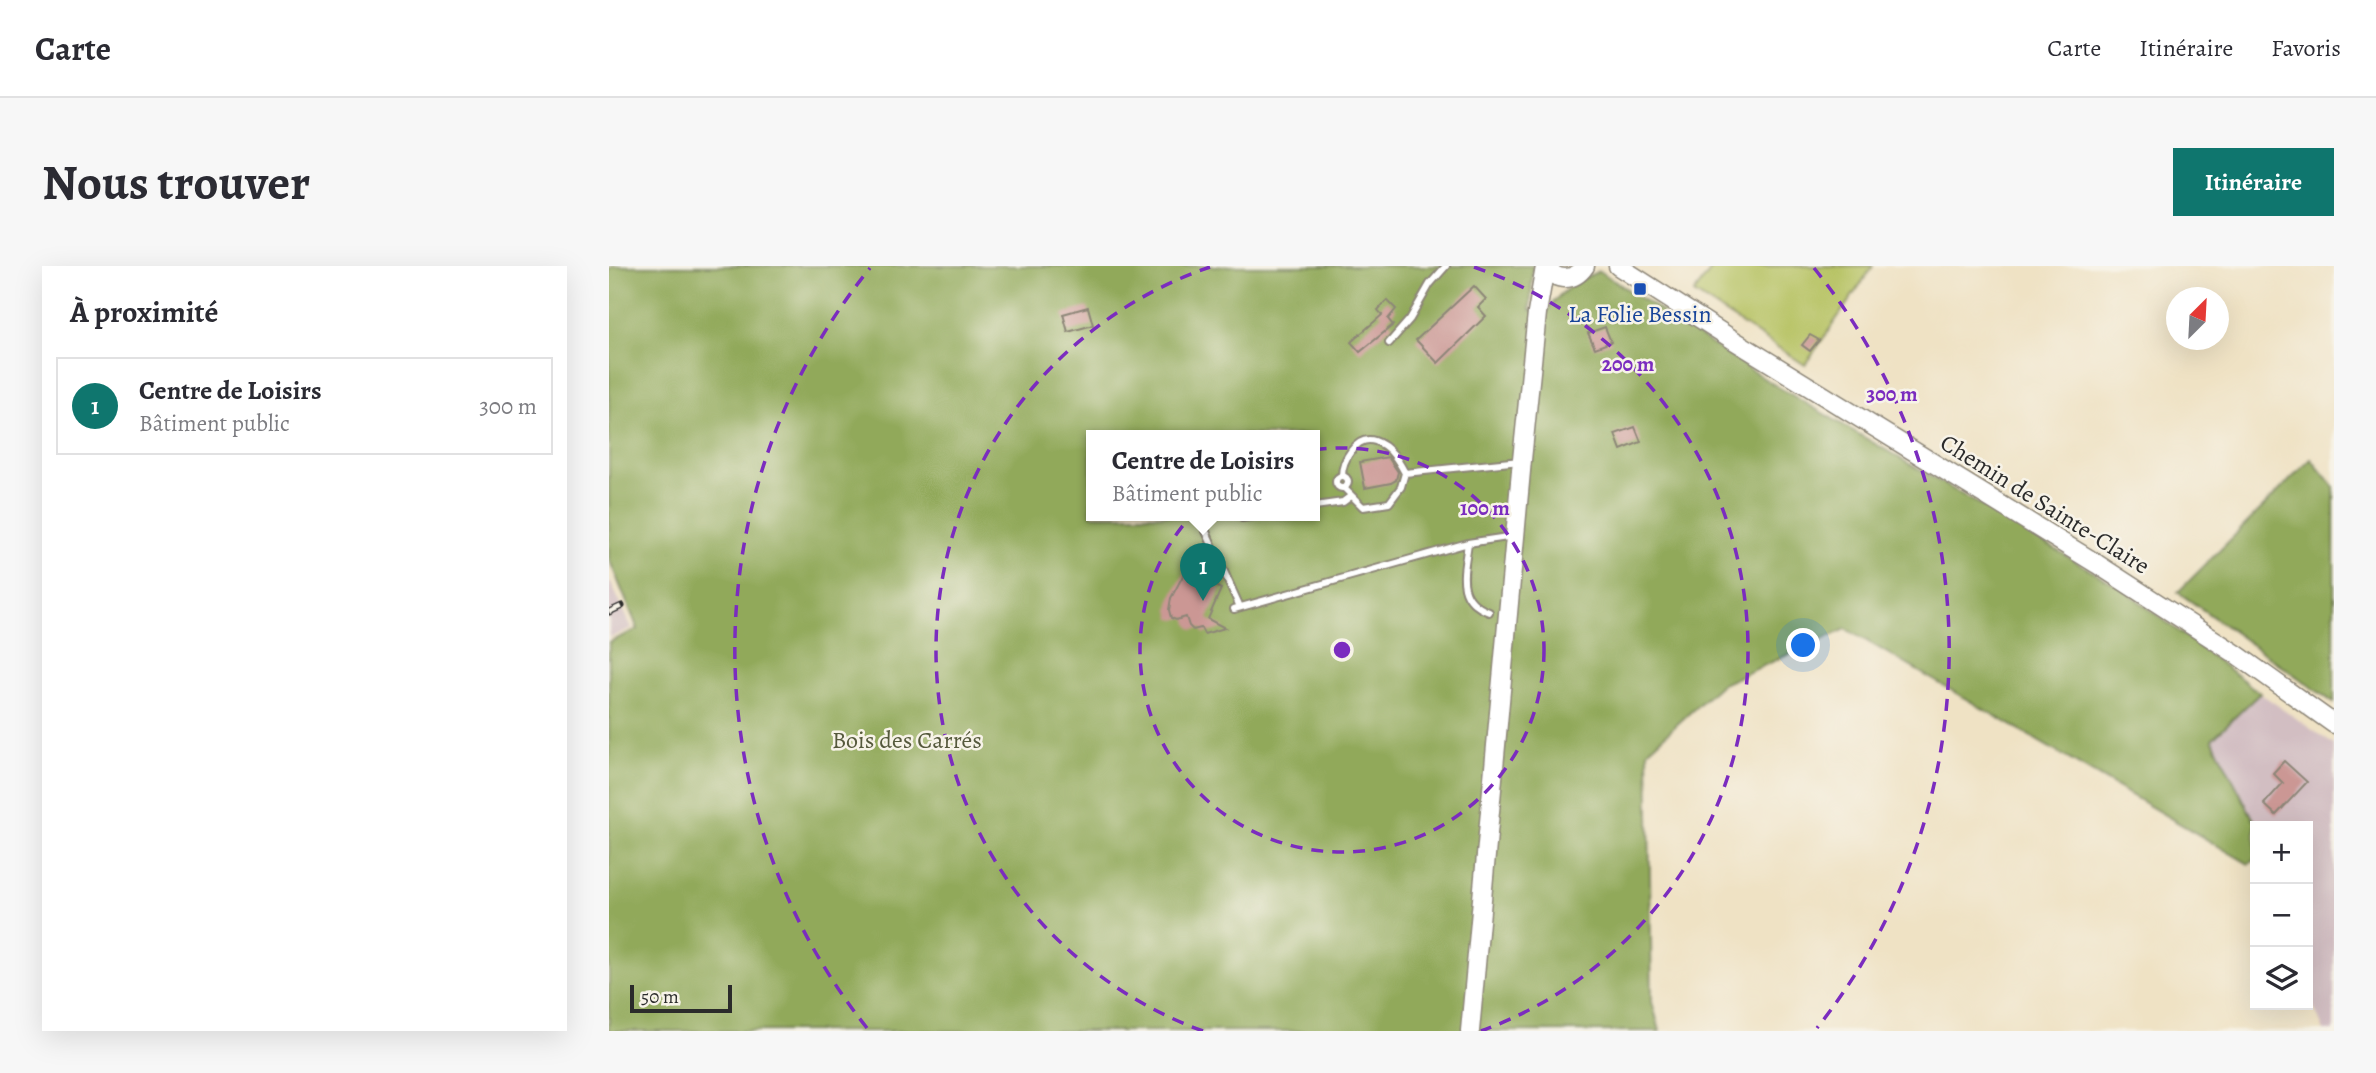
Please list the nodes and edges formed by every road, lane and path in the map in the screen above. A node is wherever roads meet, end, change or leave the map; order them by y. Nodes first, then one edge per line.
1 (1446, 266) edge
2 (1545, 266) edge
3 (1600, 266) edge
4 (1618, 266) edge
5 (1578, 272) edge
6 (1537, 313) junction
7 (1389, 343) dead end
8 (1522, 460) junction
9 (1405, 473) junction
10 (1351, 496) junction
11 (1320, 505) edge
12 (1204, 527) dead end
13 (1516, 535) junction
14 (1468, 543) junction
15 (1489, 612) dead end
16 (2334, 724) edge
17 (1470, 1031) edge

1 - 7 lane
2 - 5 main road
2 - 6 main road
3 - 5 main road
4 - 16 main road, Chemin de Sainte-Claire
5 - 6 main road
6 - 8 main road
8 - 9 lane
8 - 13 main road
9 - 10 lane
9 - 10 lane
10 - 11 lane
12 - 14 lane
13 - 14 lane
13 - 17 main road
14 - 15 lane

